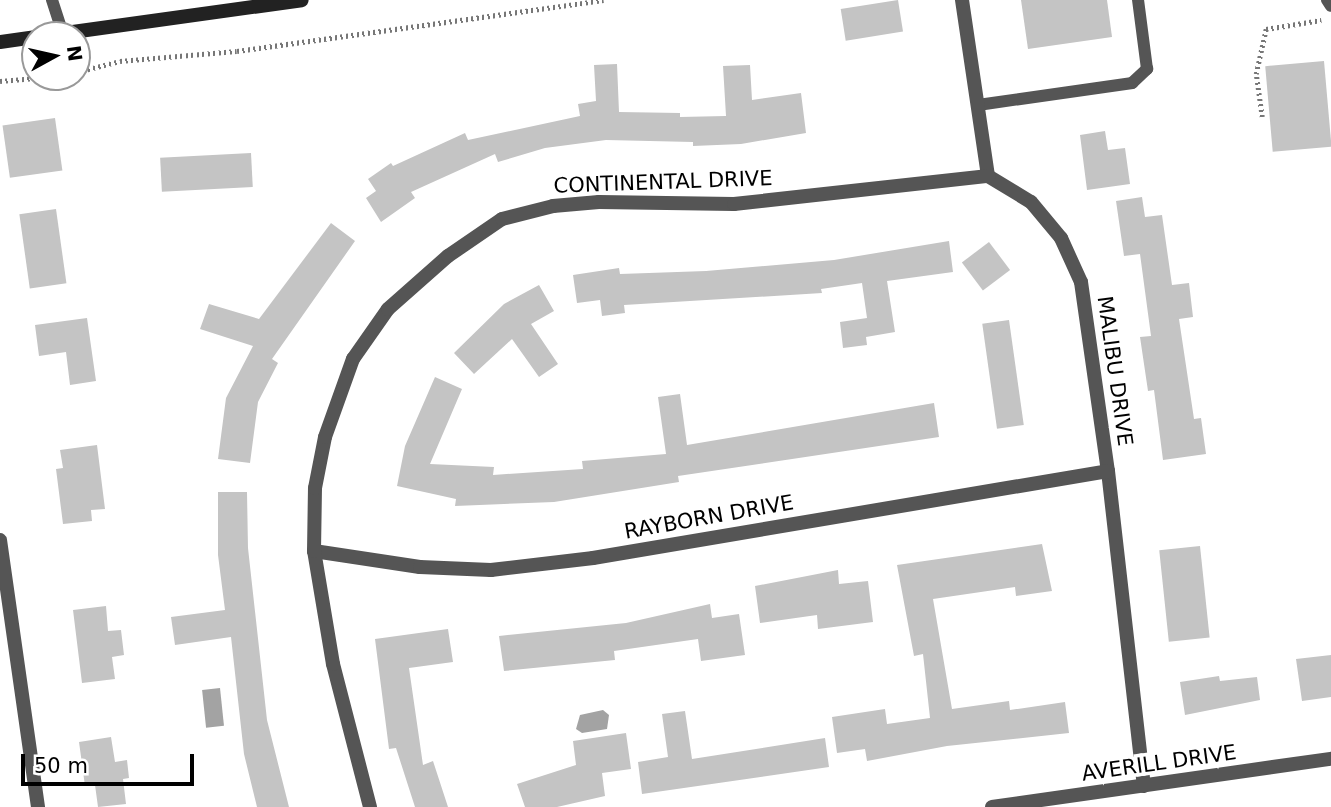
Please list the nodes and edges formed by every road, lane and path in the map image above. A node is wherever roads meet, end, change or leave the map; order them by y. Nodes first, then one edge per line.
1 (52, 0) edge
2 (302, 0) edge
3 (603, 0) edge
4 (962, 0) edge
5 (1138, 0) edge
6 (259, 3) edge
7 (1326, 5) edge
8 (55, 21) edge
9 (91, 29) edge
10 (21, 39) edge
11 (0, 42) edge
12 (91, 68) edge
13 (21, 79) edge
14 (0, 81) edge
15 (978, 105) junction
16 (1262, 117) dead end
17 (988, 176) junction
18 (1108, 471) junction
19 (0, 540) edge
20 (314, 551) junction
21 (1331, 759) edge
22 (1144, 786) junction
23 (38, 807) edge
24 (370, 807) edge
25 (992, 807) edge

1 - 8 lane
2 - 6 main road
3 - 12 path
4 - 15 street
5 - 15 lane
6 - 9 main road
7 - 16 path
10 - 11 main road
13 - 14 path
15 - 17 street
17 - 18 street, MALIBU DRIVE
17 - 20 street, CONTINENTAL DRIVE
18 - 20 street, RAYBORN DRIVE
18 - 22 street, MALIBU DRIVE
19 - 23 street
20 - 24 street, CONTINENTAL DRIVE
21 - 22 street, AVERILL DRIVE
22 - 25 street, AVERILL DRIVE

